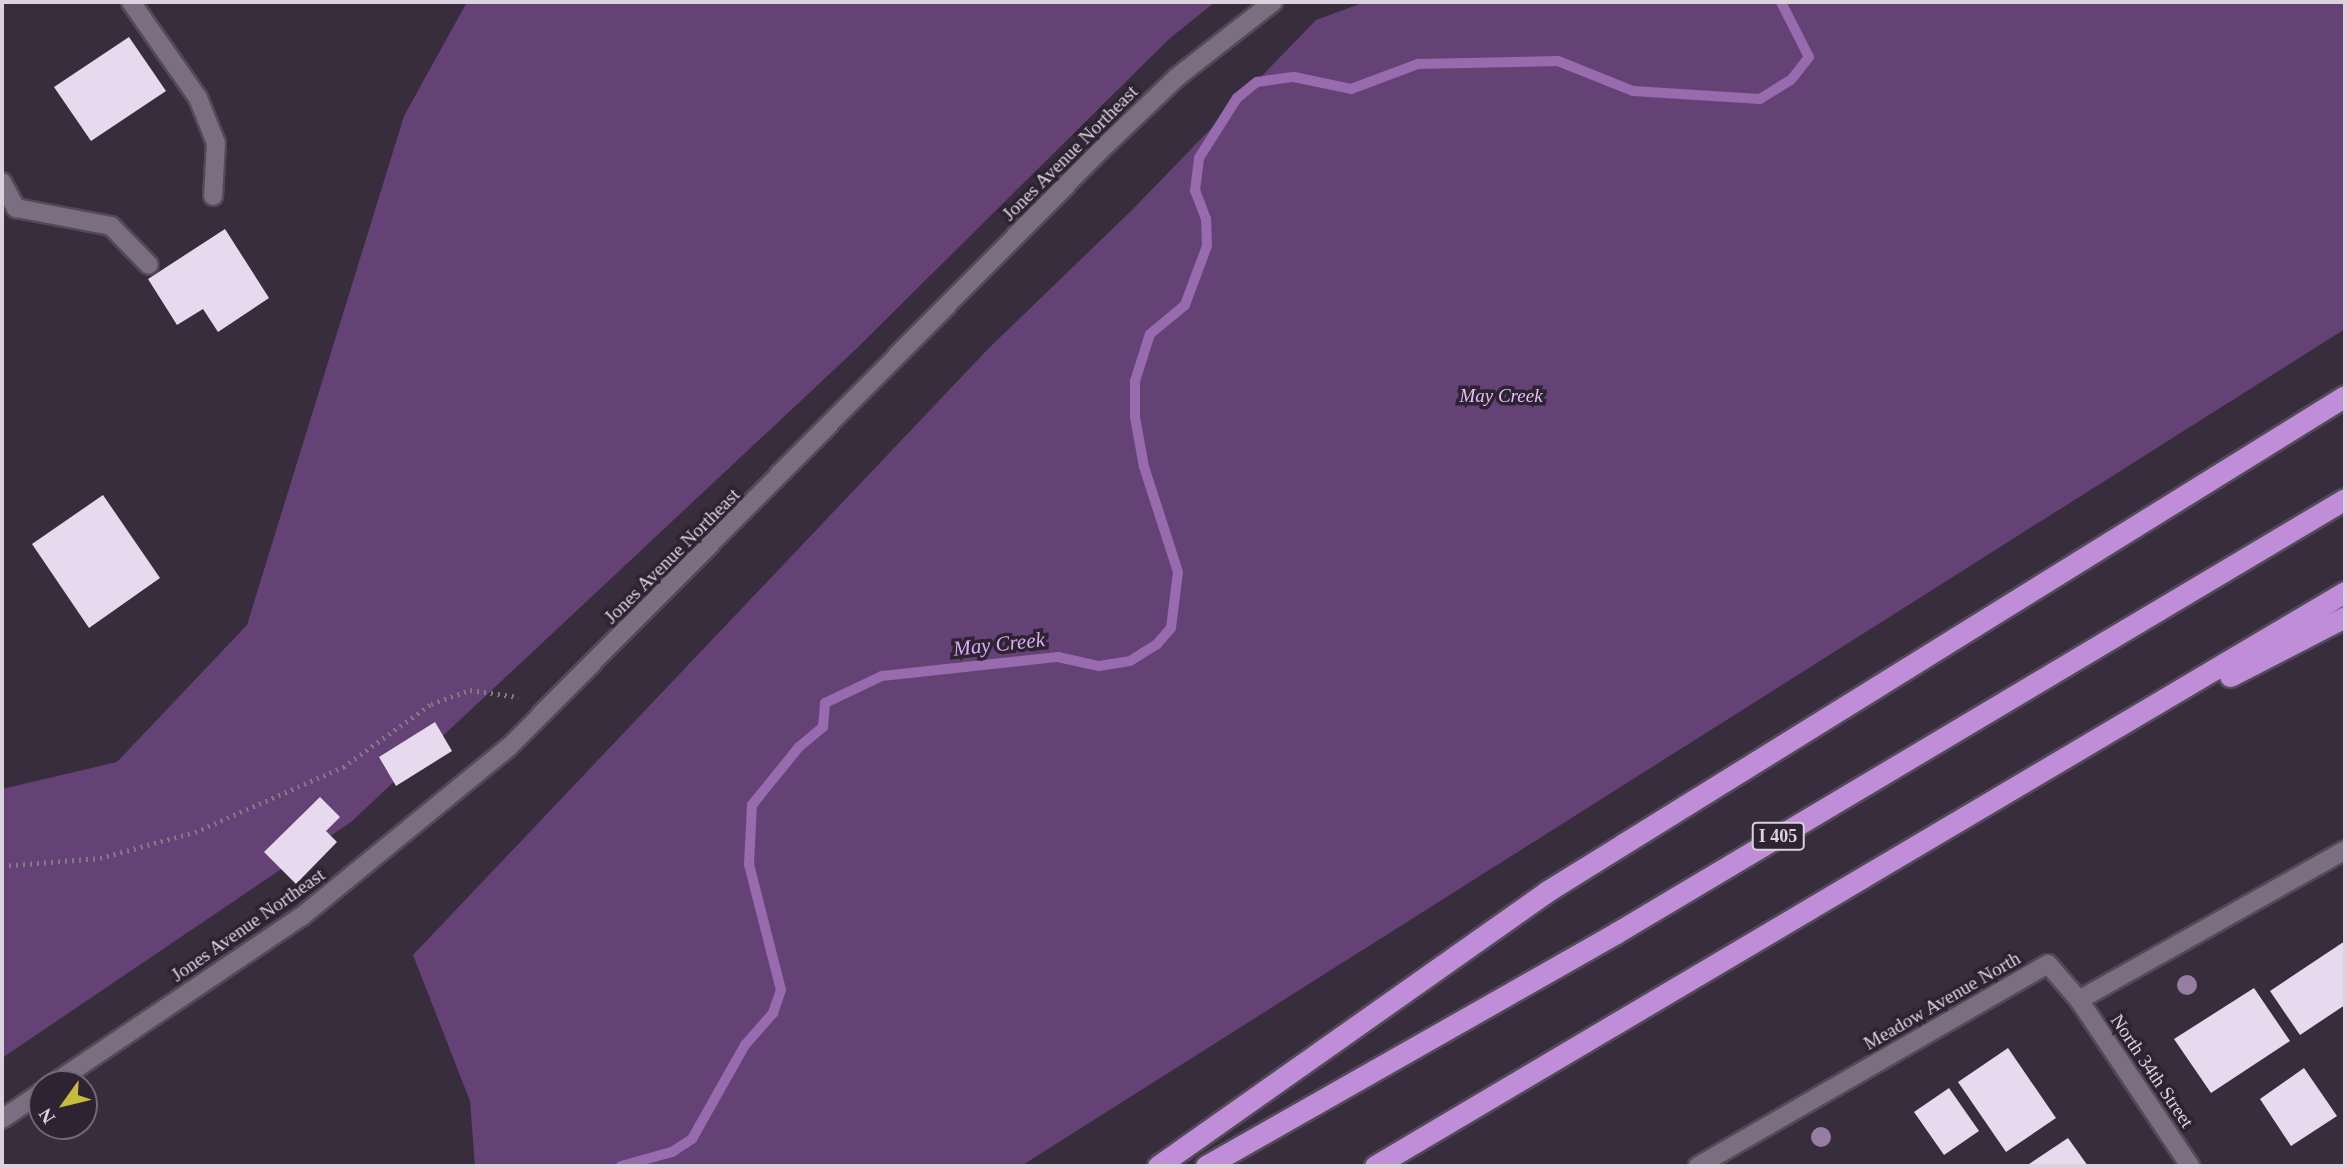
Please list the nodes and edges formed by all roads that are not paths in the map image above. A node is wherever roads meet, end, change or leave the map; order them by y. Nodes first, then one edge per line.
1 (131, 2) edge
2 (1273, 2) edge
3 (2, 183) edge
4 (213, 196) dead end
5 (149, 265) dead end
6 (2345, 396) edge
7 (2345, 499) edge
8 (2345, 592) edge
9 (2345, 617) edge
10 (2050, 768) junction
11 (2345, 850) edge
12 (2079, 1000) junction
13 (74, 1070) edge
14 (28, 1101) edge
15 (2, 1119) edge
16 (1706, 1164) edge
17 (1158, 1166) edge
18 (1206, 1166) edge
19 (1375, 1166) edge
20 (2190, 1166) edge

1 - 4 street
2 - 13 street, Jones Avenue Northeast
3 - 5 street
6 - 17 highway
7 - 18 highway, I 405
8 - 10 highway
9 - 10 highway
10 - 19 highway
11 - 12 street
12 - 16 street, Meadow Avenue North
12 - 20 street, North 34th Street
14 - 15 street

